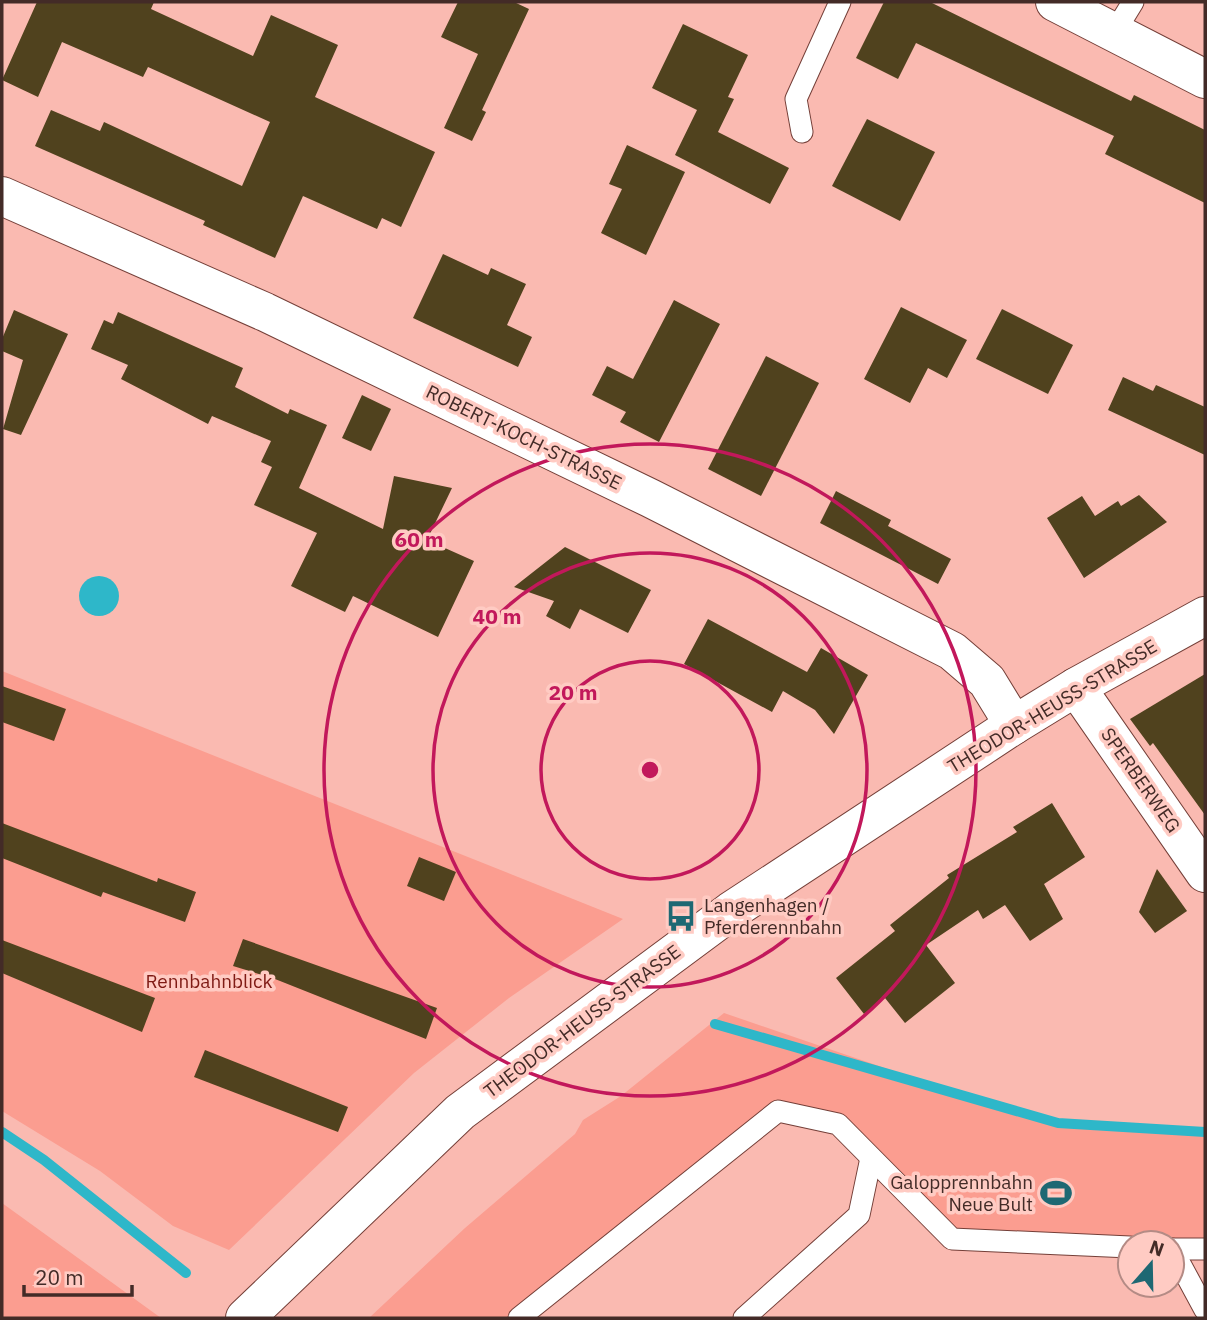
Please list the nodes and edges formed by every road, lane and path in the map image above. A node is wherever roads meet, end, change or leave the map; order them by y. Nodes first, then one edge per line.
1 (840, 2) edge
2 (1055, 2) edge
3 (1124, 17) edge
4 (1205, 79) edge
5 (802, 132) dead end
6 (2, 196) edge
7 (1205, 616) edge
8 (1076, 687) junction
9 (1014, 725) junction
10 (1205, 873) edge
11 (871, 1158) junction
12 (1116, 1246) edge
13 (1186, 1249) edge
14 (1205, 1249) edge
15 (1186, 1275) edge
16 (1205, 1310) edge
17 (245, 1318) edge
18 (519, 1318) edge
19 (744, 1318) edge

1 - 5 lane
2 - 3 street
3 - 4 street
6 - 9 street, ROBERT-KOCH-STRASSE
7 - 8 street, THEODOR-HEUSS-STRASSE
8 - 9 street, THEODOR-HEUSS-STRASSE
8 - 10 street, SPERBERWEG
9 - 17 street, THEODOR-HEUSS-STRASSE
11 - 12 lane
11 - 18 lane
11 - 19 lane
13 - 14 lane
15 - 16 lane

